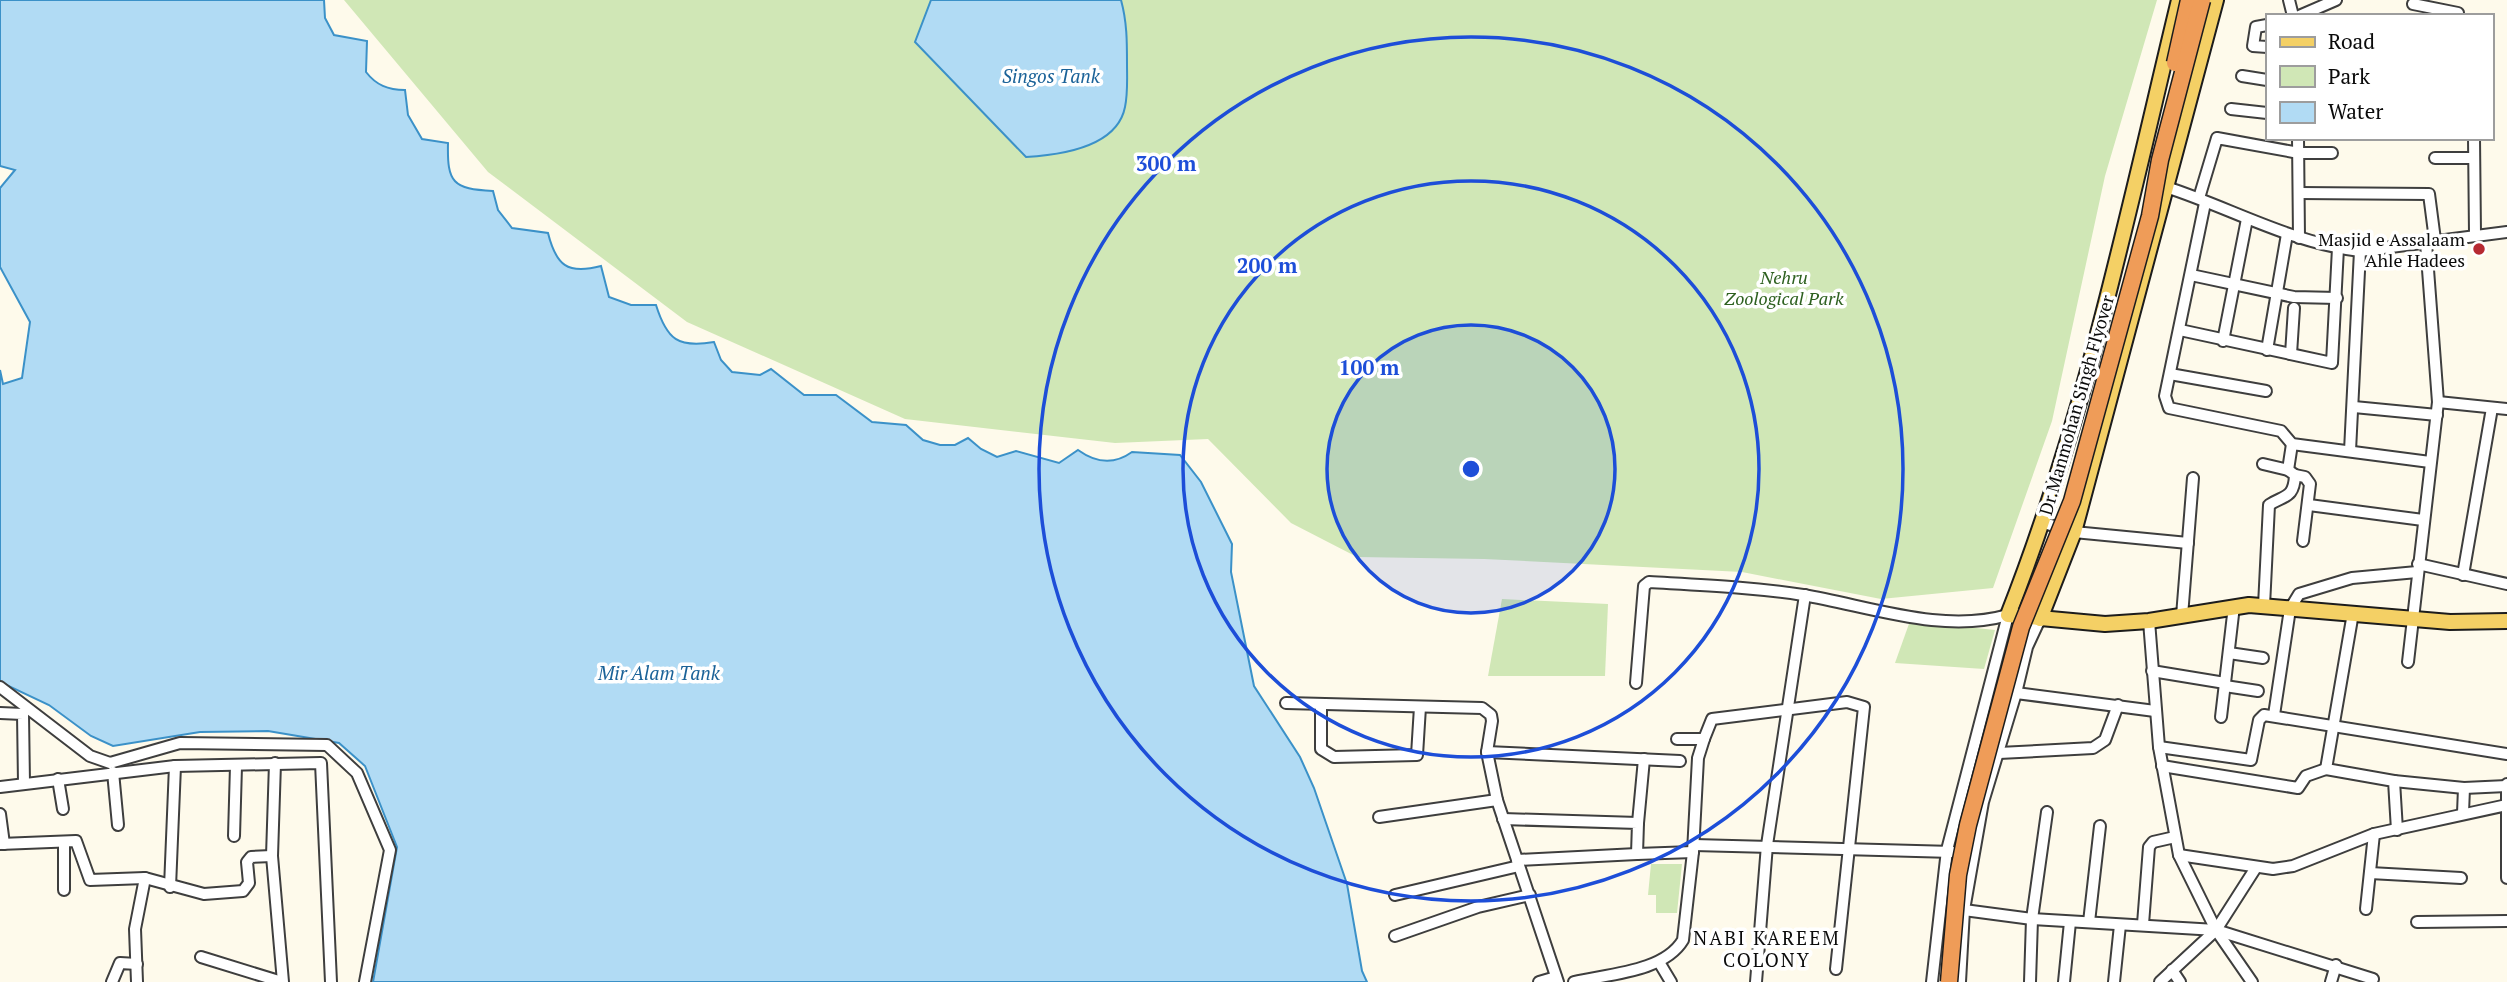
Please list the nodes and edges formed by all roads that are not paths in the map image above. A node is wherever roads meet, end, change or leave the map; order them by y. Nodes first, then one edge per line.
1 (2179, 0) edge
2 (2189, 0) edge
3 (2202, 0) edge
4 (2216, 0) edge
5 (2336, 0) edge
6 (2461, 0) edge
7 (2413, 4) dead end
8 (2304, 14) edge
9 (2458, 14) edge
10 (2266, 24) edge
11 (2266, 47) edge
12 (2242, 76) dead end
13 (2266, 80) edge
14 (2231, 109) dead end
15 (2152, 111) junction
16 (2184, 114) junction
17 (2266, 114) edge
18 (2298, 140) edge
19 (2474, 140) edge
20 (2299, 153) junction
21 (2332, 153) dead end
22 (2435, 158) dead end
23 (2473, 158) junction
24 (2166, 187) junction
25 (2299, 193) junction
26 (2202, 200) junction
27 (2246, 219) junction
28 (2507, 232) edge
29 (2287, 233) junction
30 (2475, 234) junction
31 (2299, 238) junction
32 (2430, 242) junction
33 (2338, 248) junction
34 (2360, 251) junction
35 (2191, 275) junction
36 (2234, 282) junction
37 (2278, 294) junction
38 (2337, 298) junction
39 (2294, 307) dead end
40 (2180, 330) junction
41 (2224, 341) junction
42 (2267, 350) junction
43 (2291, 354) junction
44 (2170, 374) junction
45 (2266, 391) dead end
46 (2438, 402) junction
47 (2354, 407) junction
48 (2492, 408) junction
49 (2507, 409) edge
50 (2437, 415) junction
51 (2292, 444) junction
52 (2350, 452) junction
53 (2431, 463) junction
54 (2263, 464) dead end
55 (2291, 473) junction
56 (2193, 478) dead end
57 (2309, 505) junction
58 (2423, 520) junction
59 (2044, 523) junction
60 (2074, 532) junction
61 (2303, 541) dead end
62 (2188, 543) junction
63 (2417, 568) junction
64 (2463, 575) junction
65 (2507, 583) edge
66 (1805, 595) junction
67 (2234, 606) junction
68 (2264, 606) junction
69 (2290, 609) junction
70 (2353, 613) junction
71 (2008, 615) junction
72 (2182, 616) junction
73 (2040, 619) junction
74 (2412, 619) junction
75 (2149, 621) junction
76 (2507, 621) edge
77 (2228, 653) junction
78 (2263, 658) dead end
79 (2408, 662) dead end
80 (2152, 671) junction
81 (1636, 683) dead end
82 (2225, 685) junction
83 (0, 687) edge
84 (2259, 691) dead end
85 (2016, 692) junction
86 (1286, 703) dead end
87 (1321, 704) junction
88 (2118, 705) junction
89 (1420, 706) junction
90 (1787, 711) junction
91 (2155, 711) junction
92 (0, 712) edge
93 (2274, 715) junction
94 (2221, 717) dead end
95 (2334, 727) junction
96 (1677, 739) dead end
97 (1704, 739) junction
98 (2159, 747) junction
99 (1487, 752) junction
100 (1998, 753) junction
101 (2507, 754) edge
102 (1644, 759) junction
103 (1680, 761) dead end
104 (275, 763) junction
105 (175, 766) junction
106 (236, 766) junction
107 (2162, 766) junction
108 (2326, 769) junction
109 (113, 772) junction
110 (58, 779) junction
111 (2394, 781) junction
112 (24, 783) junction
113 (2507, 785) edge
114 (0, 787) edge
115 (2463, 788) junction
116 (1497, 800) junction
117 (2506, 805) edge
118 (63, 808) dead end
119 (2047, 812) dead end
120 (2463, 813) junction
121 (0, 814) edge
122 (1378, 817) dead end
123 (1503, 819) junction
124 (1639, 823) junction
125 (118, 825) dead end
126 (2100, 826) dead end
127 (2397, 830) junction
128 (2374, 834) junction
129 (234, 836) dead end
130 (2175, 837) junction
131 (64, 842) junction
132 (2, 844) edge
133 (1767, 845) junction
134 (1850, 847) junction
135 (1693, 849) junction
136 (1947, 850) junction
137 (1637, 854) junction
138 (2179, 855) junction
139 (272, 856) junction
140 (1971, 857) junction
141 (1518, 863) junction
142 (2255, 869) junction
143 (2370, 873) junction
144 (145, 878) junction
145 (2461, 878) dead end
146 (2507, 881) edge
147 (170, 887) junction
148 (64, 890) dead end
149 (1395, 895) dead end
150 (1530, 895) junction
151 (2366, 909) dead end
152 (1964, 910) junction
153 (2032, 919) junction
154 (2507, 920) edge
155 (2070, 922) junction
156 (2089, 922) junction
157 (2417, 922) dead end
158 (2143, 924) junction
159 (2120, 925) junction
160 (2216, 930) junction
161 (1395, 936) dead end
162 (201, 957) dead end
163 (1659, 962) junction
164 (137, 964) junction
165 (2336, 965) junction
166 (1836, 969) dead end
167 (2172, 970) junction
168 (138, 979) edge
169 (2373, 979) dead end
170 (1557, 980) edge
171 (112, 982) edge
172 (150, 982) edge
173 (282, 982) edge
174 (331, 982) edge
175 (365, 982) edge
176 (1539, 982) edge
177 (1574, 982) edge
178 (1671, 982) edge
179 (1756, 982) edge
180 (1933, 982) edge
181 (1940, 982) edge
182 (1949, 982) edge
183 (1960, 982) edge
184 (2029, 982) edge
185 (2064, 982) edge
186 (2114, 982) edge
187 (2160, 982) edge
188 (2180, 982) edge
189 (2252, 982) edge
190 (2331, 982) edge

1 - 15 main road
2 - 181 highway, Dr.Manmohan Singh Flyover, bridge
3 - 182 highway, Dr.Manmohan Singh Flyover, bridge
4 - 16 main road
5 - 8 street
6 - 9 street
7 - 9 street
10 - 11 street
12 - 13 street
14 - 17 street
15 - 16 main road
15 - 59 main road
16 - 24 main road
18 - 20 street
19 - 23 street
20 - 21 street
20 - 25 street
20 - 26 street
22 - 23 street
23 - 30 street
24 - 26 street
24 - 60 main road
25 - 31 street
25 - 32 street
26 - 27 street
26 - 35 street
27 - 29 street
27 - 36 street
28 - 30 street
29 - 31 street
29 - 37 street
30 - 32 street
31 - 33 street
32 - 34 street
32 - 46 street
33 - 34 street
33 - 38 street
34 - 47 street
35 - 36 street
35 - 40 street
36 - 37 street
36 - 41 street
37 - 38 street
37 - 42 street
38 - 43 street
39 - 43 street
40 - 41 street
40 - 44 street
41 - 42 street
42 - 43 street
44 - 45 street
44 - 51 street
46 - 48 street
46 - 50 street
47 - 50 street
47 - 52 street
48 - 49 street
48 - 64 street
50 - 53 street
51 - 52 street
51 - 55 street
52 - 53 street
53 - 58 street
54 - 55 street
55 - 57 street
55 - 68 street
56 - 62 street
57 - 58 street
57 - 61 street
58 - 63 street
59 - 60 street
59 - 71 main road
60 - 62 street
60 - 73 main road
62 - 72 street
63 - 64 street
63 - 69 street
63 - 74 street
64 - 65 street
66 - 71 street
66 - 81 street
66 - 90 street
67 - 68 main road
67 - 72 main road
67 - 77 street
68 - 69 main road
69 - 70 main road
69 - 93 street
70 - 74 main road
70 - 95 street
71 - 73 main road
71 - 136 street
72 - 75 main road
73 - 75 main road
73 - 85 street
74 - 76 main road
74 - 79 street
75 - 80 street
77 - 78 street
77 - 82 street
80 - 82 street
80 - 91 street
82 - 84 street
82 - 94 street
83 - 175 street
85 - 88 street
85 - 100 street
86 - 87 street
87 - 89 street
87 - 89 street
88 - 91 street
88 - 100 street
89 - 99 street
90 - 97 street
90 - 133 street
90 - 134 street
91 - 98 street
92 - 112 street
93 - 95 street
93 - 98 street
95 - 101 street
95 - 108 street
96 - 97 street
97 - 135 street
98 - 107 street
99 - 102 street
99 - 116 street
100 - 140 street
102 - 103 street
102 - 124 street
104 - 106 street
104 - 139 street
104 - 174 street
105 - 106 street
105 - 109 street
105 - 147 street
106 - 129 street
107 - 108 street
107 - 130 street
108 - 111 street
109 - 110 street
109 - 125 street
110 - 112 street
110 - 118 street
111 - 115 street
111 - 127 street
112 - 114 street
113 - 115 street
113 - 117 street
115 - 120 street
116 - 122 street
116 - 123 street
117 - 120 street
117 - 146 street
119 - 153 street
120 - 127 street
121 - 132 street
123 - 124 street
123 - 141 street
124 - 137 street
126 - 156 street
127 - 128 street
128 - 142 street
128 - 143 street
130 - 138 street
130 - 158 street
131 - 132 street
131 - 144 street
131 - 148 street
133 - 134 street
133 - 135 street
133 - 179 street
134 - 136 street
134 - 166 street
135 - 137 street
135 - 163 street
136 - 140 street
136 - 180 street
137 - 141 street
138 - 142 street
138 - 160 street
139 - 147 street
139 - 173 street
140 - 152 street
141 - 149 street
141 - 150 street
142 - 160 street
143 - 145 street
143 - 151 street
144 - 147 street
144 - 164 street
150 - 161 street
150 - 170 street
152 - 153 street
152 - 183 street
153 - 155 street
153 - 184 street
154 - 157 street
155 - 156 street
155 - 185 street
156 - 159 street
158 - 159 street
158 - 160 street
159 - 186 street
160 - 165 street
160 - 167 street
160 - 189 street
162 - 173 street
163 - 177 street
163 - 178 street
164 - 168 street
164 - 171 street
165 - 169 street
165 - 190 street
167 - 187 street
167 - 188 street
168 - 172 street
170 - 176 street

